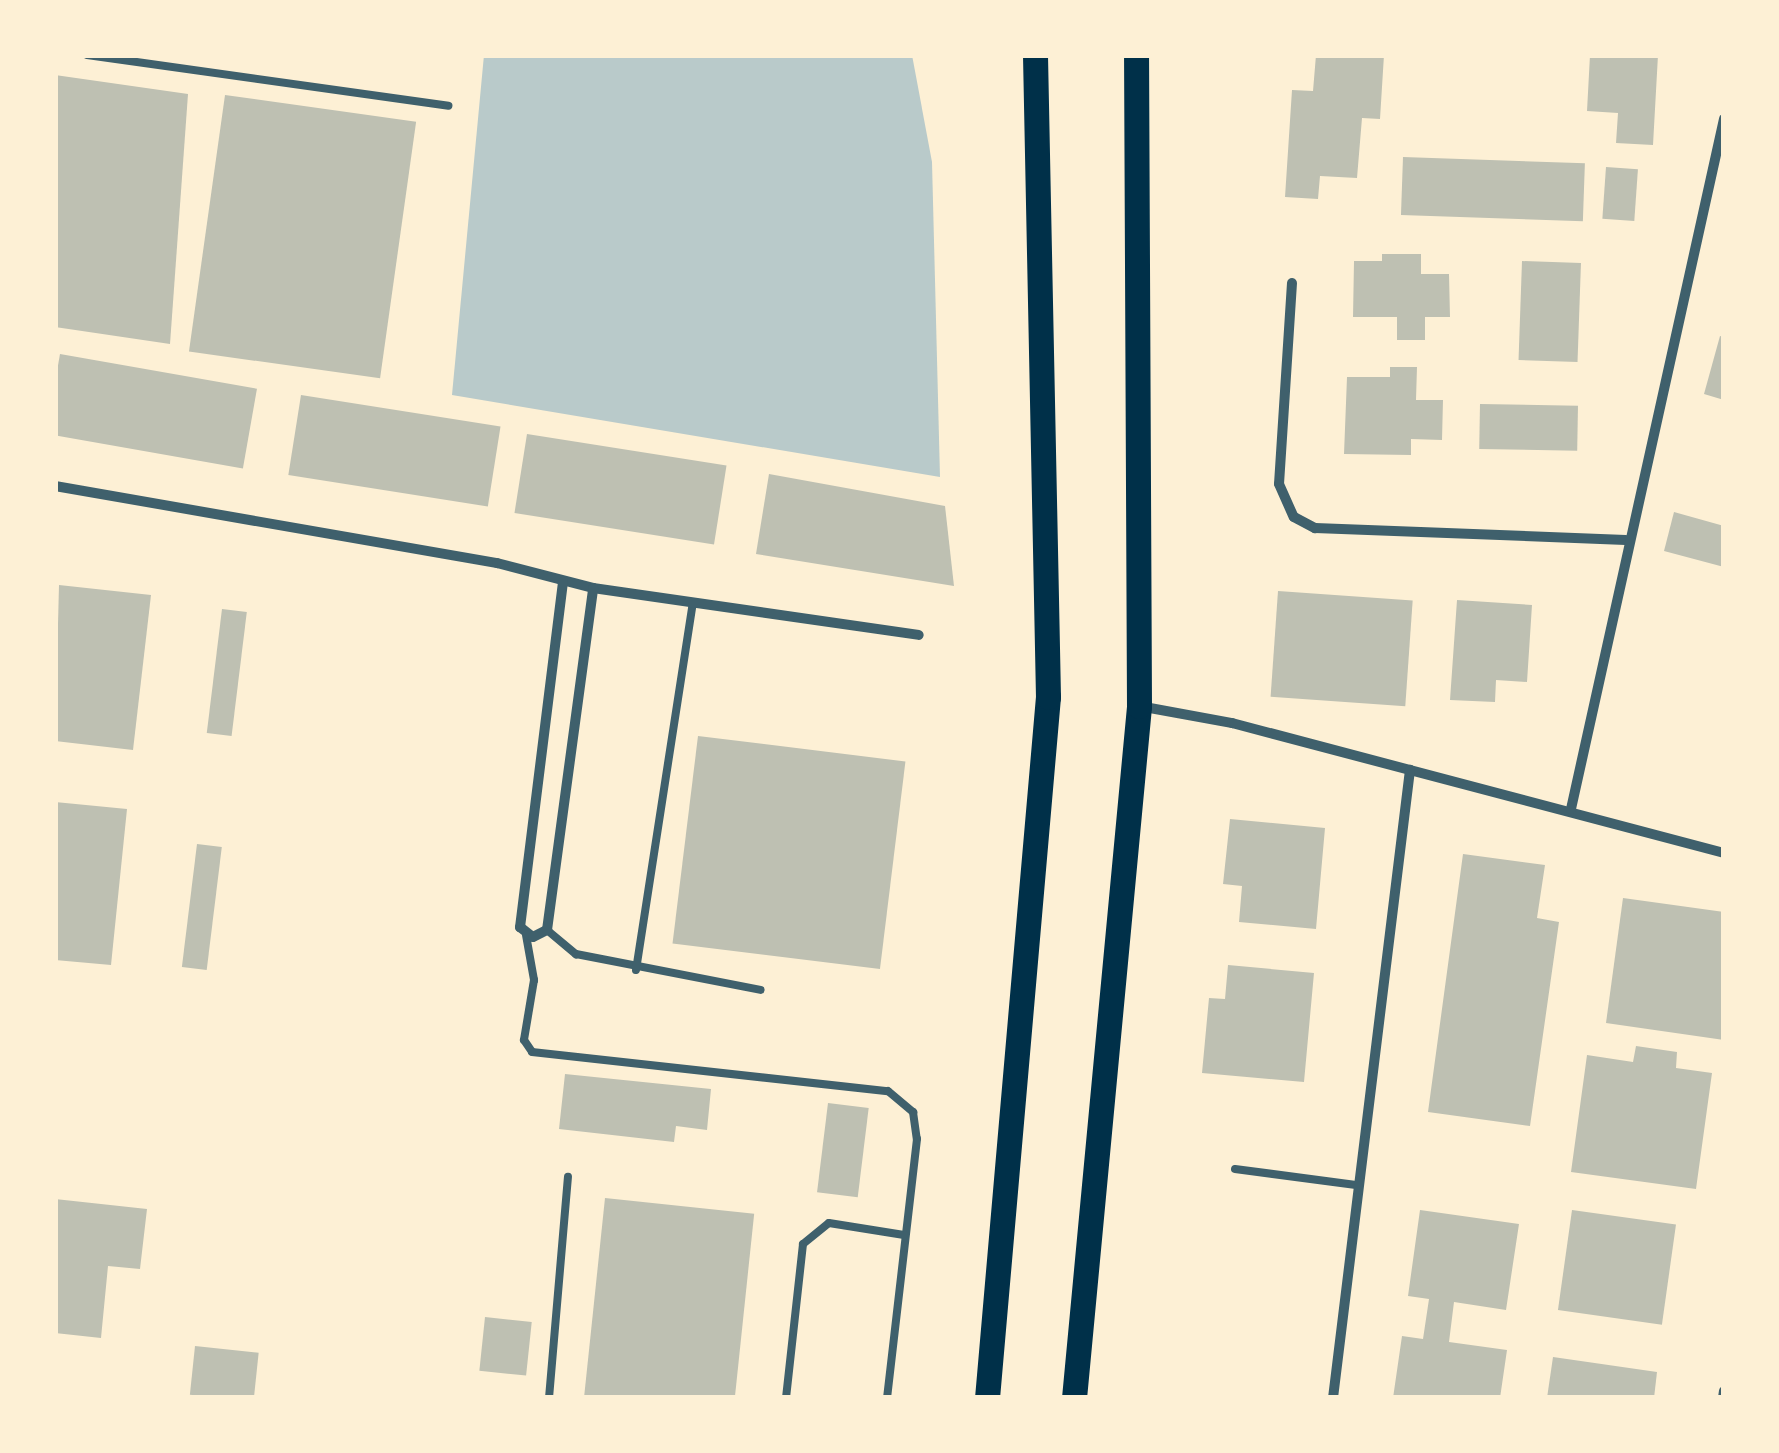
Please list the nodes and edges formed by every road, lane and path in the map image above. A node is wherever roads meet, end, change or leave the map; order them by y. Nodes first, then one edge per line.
1 (88, 55) edge
2 (1034, 55) edge
3 (1136, 55) edge
4 (448, 106) dead end
5 (1724, 120) edge
6 (1292, 282) dead end
7 (55, 486) edge
8 (1626, 540) junction
9 (563, 582) junction
10 (592, 588) junction
11 (693, 603) junction
12 (919, 635) dead end
13 (1140, 706) junction
14 (1410, 770) junction
15 (1571, 809) junction
16 (1724, 853) edge
17 (547, 930) junction
18 (526, 936) junction
19 (636, 970) junction
20 (762, 990) dead end
21 (1236, 1168) dead end
22 (568, 1177) dead end
23 (1356, 1185) junction
24 (904, 1235) junction
25 (549, 1398) edge
26 (786, 1398) edge
27 (887, 1398) edge
28 (987, 1398) edge
29 (1074, 1398) edge
30 (1334, 1398) edge

1 - 4 lane
2 - 28 main road
3 - 13 main road
5 - 8 street
6 - 8 street
7 - 9 street
8 - 15 street
9 - 10 street
9 - 18 street
10 - 11 street
10 - 17 street
11 - 12 street
11 - 19 lane
13 - 14 street
13 - 29 main road
14 - 15 street
14 - 23 street
15 - 16 street
17 - 18 street
17 - 19 lane
18 - 24 lane
19 - 20 lane
21 - 23 lane
22 - 25 lane
23 - 30 street
24 - 26 lane
24 - 27 lane

